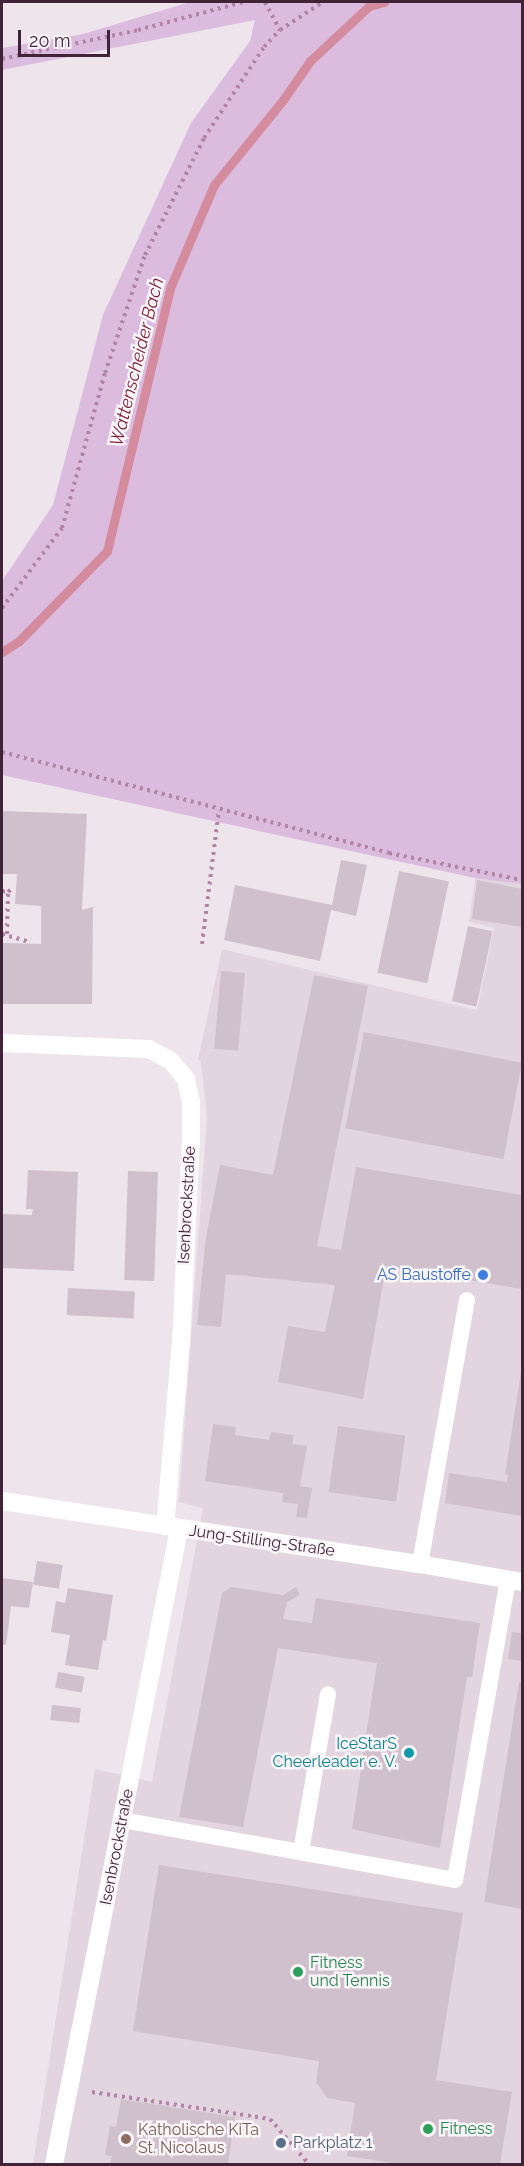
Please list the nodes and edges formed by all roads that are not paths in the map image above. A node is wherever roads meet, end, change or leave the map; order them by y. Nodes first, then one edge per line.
1 (2, 1043) edge
2 (468, 1300) dead end
3 (2, 1502) edge
4 (172, 1528) junction
5 (420, 1564) junction
6 (515, 1581) edge
7 (328, 1694) dead end
8 (122, 1820) junction
9 (300, 1852) junction
10 (54, 2164) edge

1 - 4 street, Isenbrockstraße
2 - 5 lane
3 - 4 street, Jung-Stilling-Straße
4 - 5 street, Jung-Stilling-Straße
4 - 8 street, Isenbrockstraße
5 - 6 street, Jung-Stilling-Straße
6 - 9 lane
7 - 9 lane
8 - 9 lane
8 - 10 street, Isenbrockstraße

